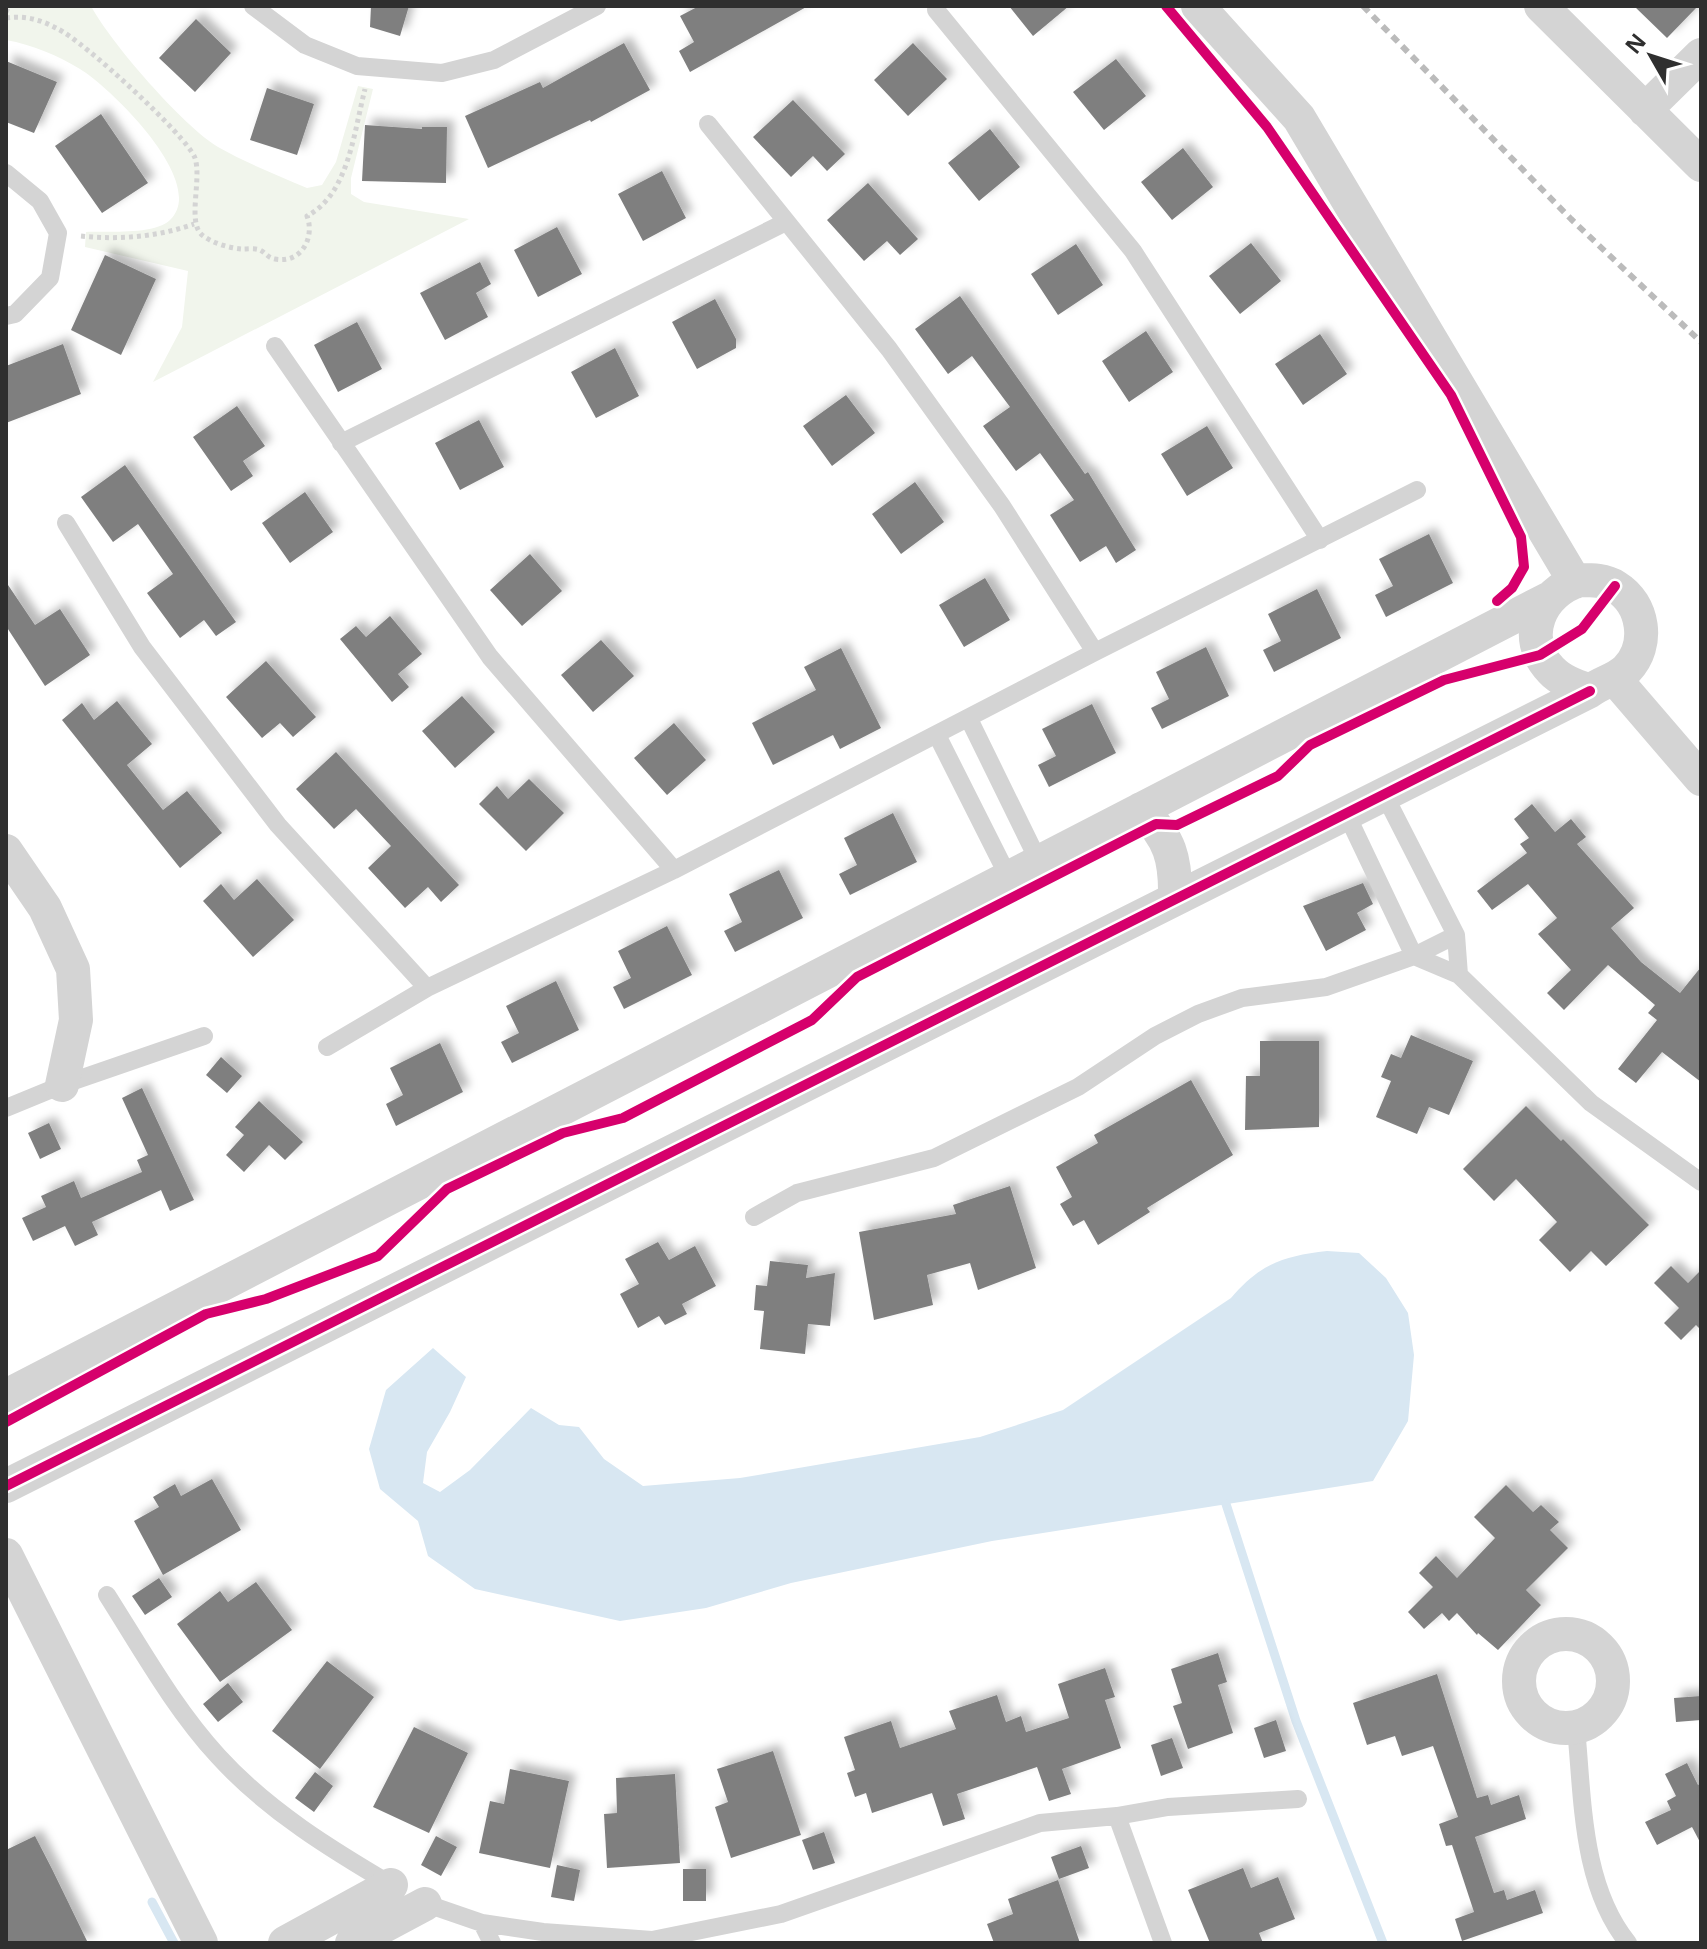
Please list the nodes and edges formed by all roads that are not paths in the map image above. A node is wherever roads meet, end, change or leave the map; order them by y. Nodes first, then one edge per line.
1 (253, 6) edge
2 (571, 6) edge
3 (597, 6) edge
4 (1198, 6) edge
5 (1541, 6) edge
6 (936, 10) dead end
7 (556, 28) junction
8 (1701, 55) edge
9 (1645, 110) junction
10 (708, 124) dead end
11 (1699, 157) edge
12 (6, 173) edge
13 (786, 222) junction
14 (6, 316) edge
15 (275, 346) dead end
16 (341, 443) junction
17 (1417, 490) dead end
18 (66, 523) dead end
19 (1320, 540) junction
20 (1562, 590) junction
21 (1095, 652) junction
22 (1603, 685) junction
23 (969, 719) junction
24 (937, 735) junction
25 (1701, 779) edge
26 (1384, 794) junction
27 (1141, 809) junction
28 (1346, 813) junction
29 (6, 851) edge
30 (1039, 862) junction
31 (674, 870) junction
32 (1009, 878) junction
33 (1175, 899) junction
34 (1456, 935) junction
35 (1414, 956) junction
36 (1459, 975) junction
37 (427, 988) junction
38 (204, 1036) dead end
39 (327, 1047) dead end
40 (62, 1085) junction
41 (6, 1108) edge
42 (1701, 1182) edge
43 (754, 1217) dead end
44 (6, 1396) edge
45 (6, 1486) edge
46 (6, 1555) edge
47 (107, 1595) dead end
48 (1576, 1728) dead end
49 (1298, 1799) dead end
50 (1117, 1816) junction
51 (391, 1885) junction
52 (425, 1904) junction
53 (482, 1923) junction
54 (201, 1943) edge
55 (285, 1943) edge
56 (352, 1943) edge
57 (492, 1943) edge
58 (1163, 1943) edge
59 (1628, 1943) edge

1 - 7 lane
2 - 7 lane
3 - 7 lane
4 - 20 street
5 - 9 street
6 - 19 lane
8 - 9 street
9 - 11 street
10 - 13 lane
12 - 14 lane
13 - 16 lane
13 - 21 lane
15 - 16 lane
16 - 31 lane
17 - 19 lane
18 - 37 lane
19 - 21 lane
20 - 22 street
20 - 22 street
20 - 27 street
21 - 23 lane
22 - 25 street
22 - 26 street
23 - 24 lane
23 - 30 lane
24 - 31 lane
24 - 32 lane
26 - 28 street
26 - 34 lane
27 - 30 street
27 - 33 street
28 - 33 street
28 - 35 lane
29 - 40 street
30 - 32 street
31 - 37 lane
32 - 44 street
33 - 45 street
34 - 35 lane
34 - 36 lane
35 - 36 lane
35 - 43 lane
36 - 42 lane
37 - 39 lane
38 - 40 lane
40 - 41 lane
46 - 54 street
47 - 51 lane
48 - 59 lane
49 - 50 lane
50 - 53 lane
50 - 58 lane
51 - 52 lane
51 - 55 street
52 - 53 lane
52 - 56 street
53 - 57 lane

